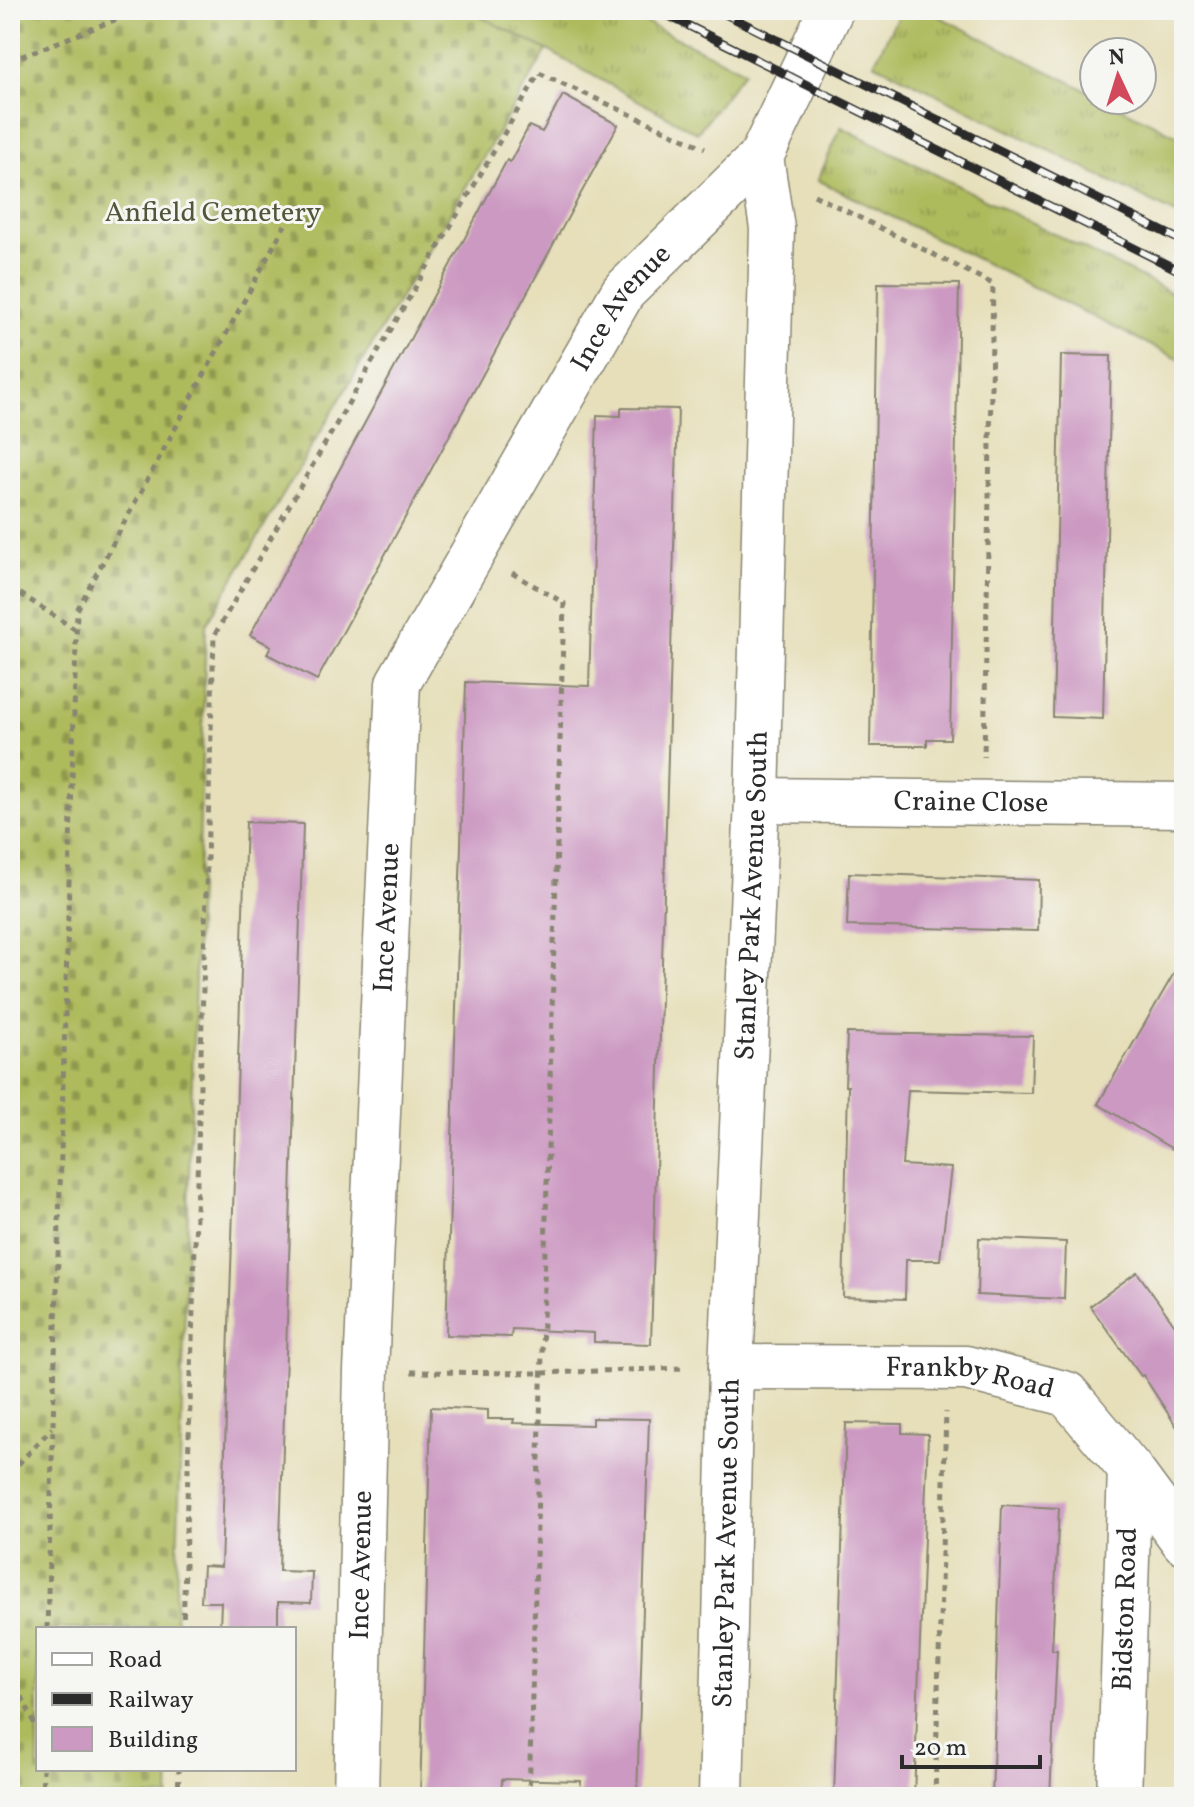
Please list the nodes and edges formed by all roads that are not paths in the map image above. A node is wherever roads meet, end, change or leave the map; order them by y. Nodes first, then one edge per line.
1 (831, 10) edge
2 (759, 172) junction
3 (757, 800) junction
4 (1184, 805) edge
5 (731, 1367) junction
6 (1130, 1469) junction
7 (1184, 1542) edge
8 (356, 1797) edge
9 (721, 1797) edge
10 (1119, 1797) edge

1 - 2 street
2 - 3 street, Stanley Park Avenue South
2 - 8 street, Ince Avenue
3 - 4 street, Craine Close
3 - 5 street, Stanley Park Avenue South
5 - 6 street, Frankby Road
5 - 9 street, Stanley Park Avenue South
6 - 7 street, Frankby Road
6 - 10 street, Bidston Road

